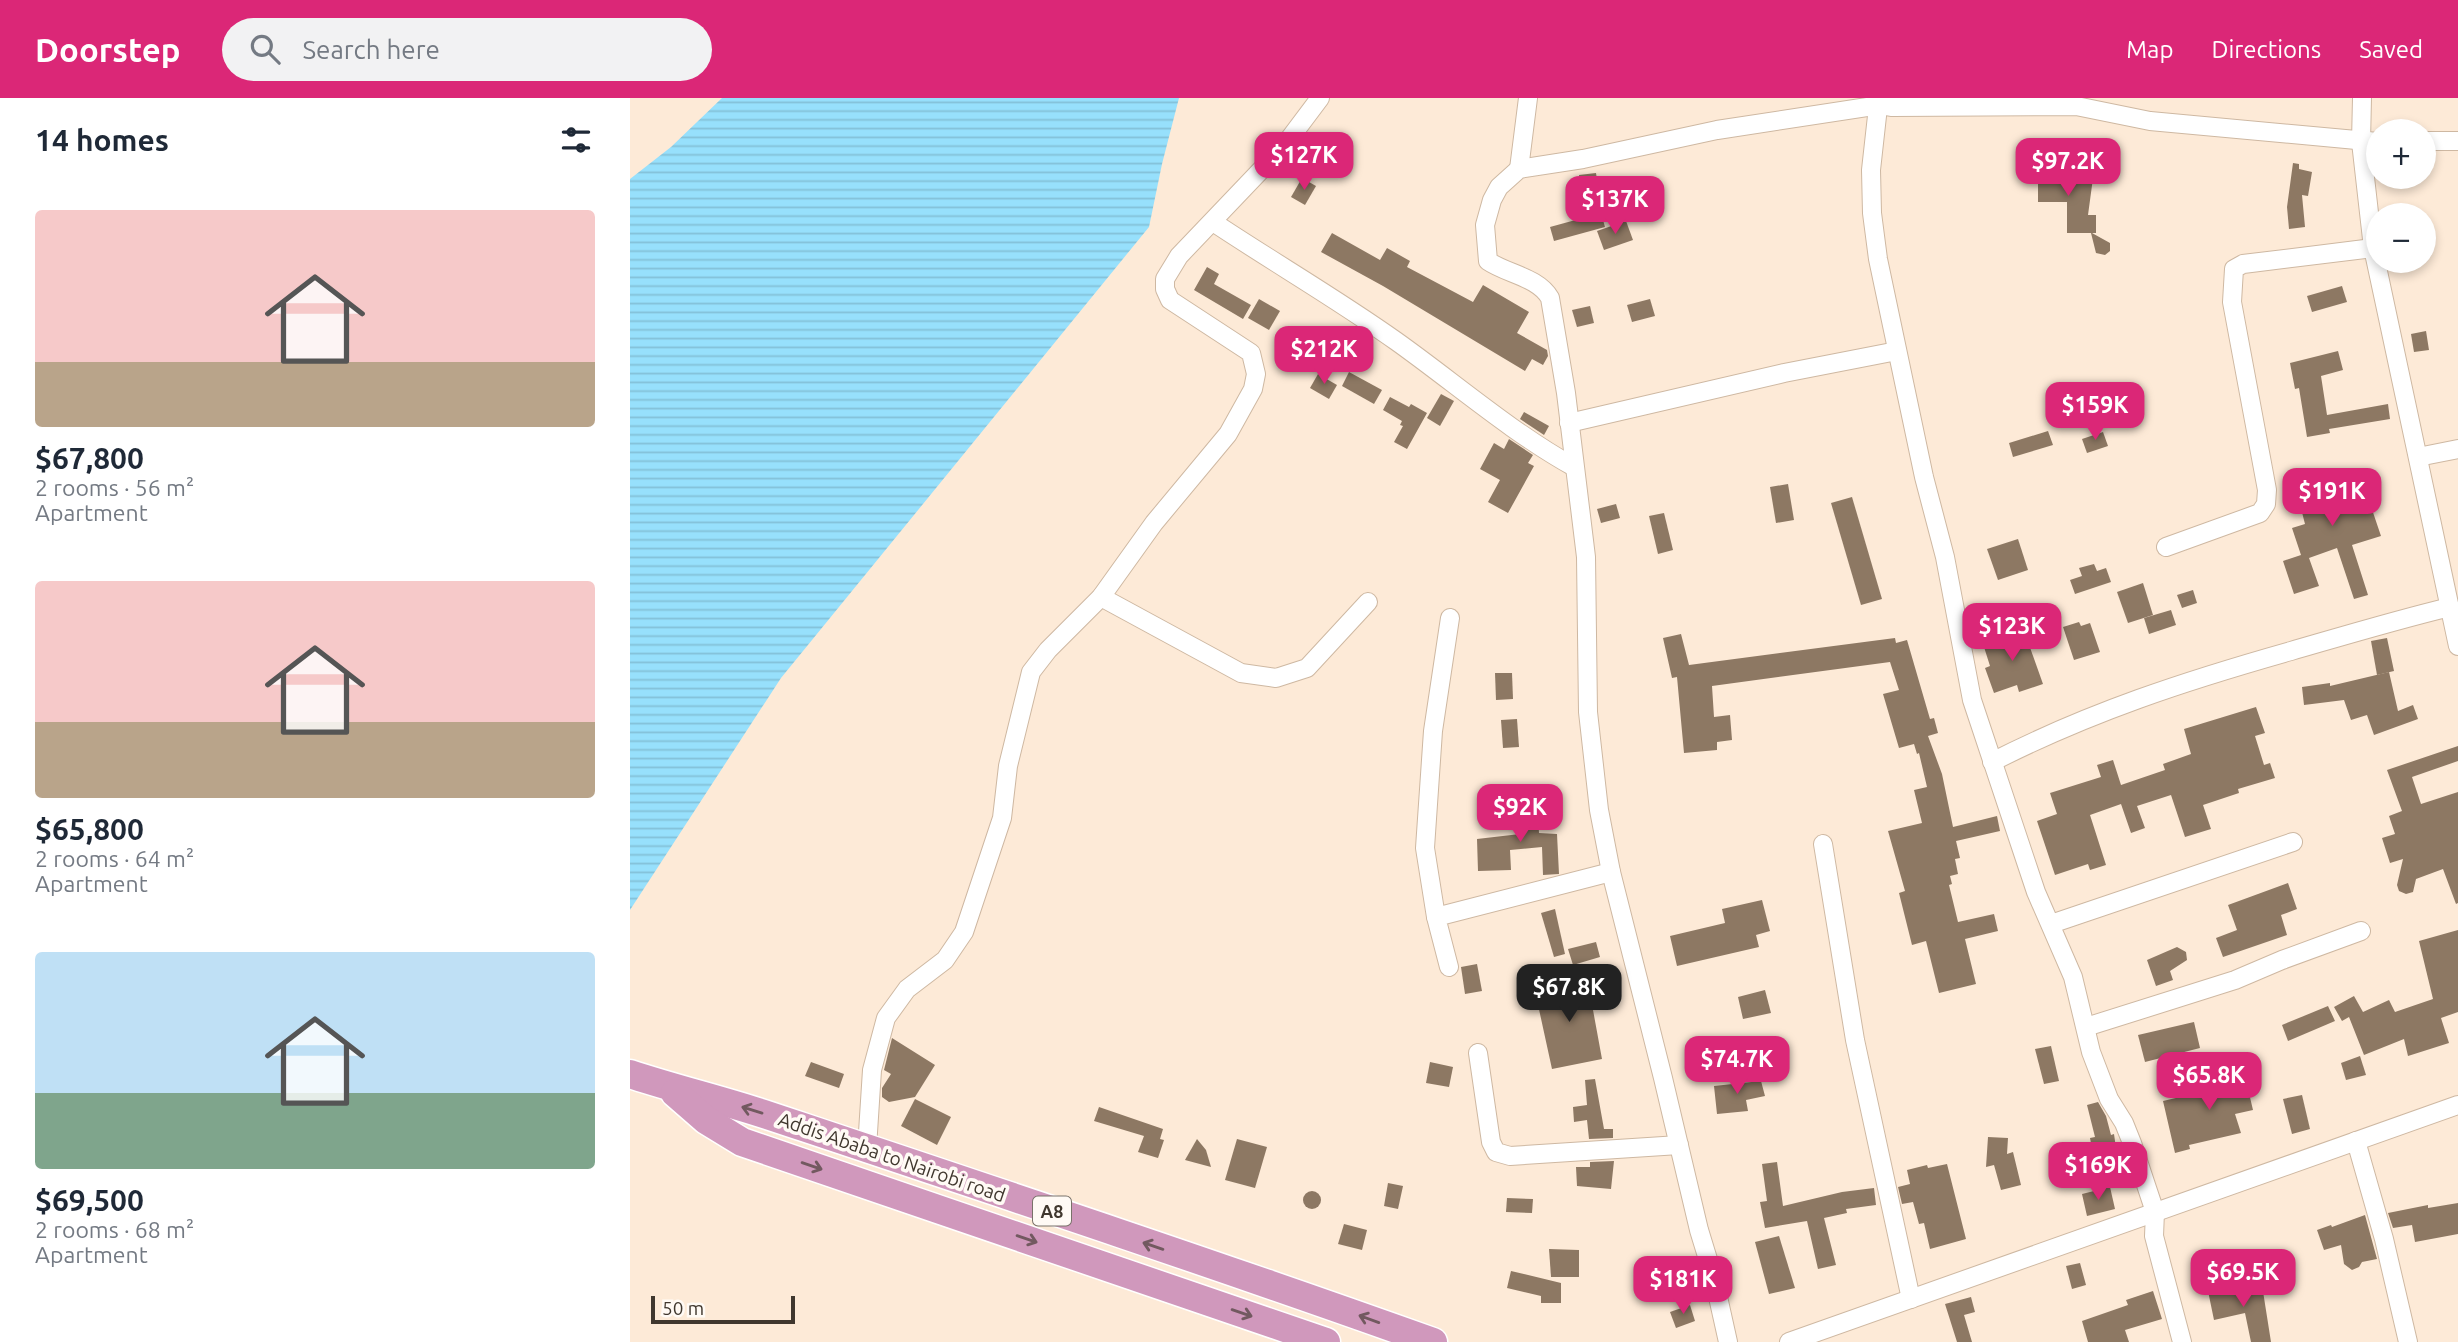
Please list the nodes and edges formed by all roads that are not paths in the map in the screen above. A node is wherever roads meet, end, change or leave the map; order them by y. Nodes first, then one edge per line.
1 (1320, 98) edge
2 (1528, 98) edge
3 (2362, 98) edge
4 (1880, 101) edge
5 (2076, 102) edge
6 (2366, 120) edge
7 (2436, 141) edge
8 (2458, 141) edge
9 (2366, 142) edge
10 (1519, 169) junction
11 (1213, 222) junction
12 (2366, 249) edge
13 (2378, 273) edge
14 (1897, 351) junction
15 (1569, 423) junction
16 (2458, 449) edge
17 (2418, 457) junction
18 (1574, 467) junction
19 (2166, 547) dead end
20 (1101, 597) junction
21 (1368, 602) dead end
22 (2450, 607) junction
23 (1451, 618) dead end
24 (2458, 646) edge
25 (1992, 762) junction
26 (2293, 842) dead end
27 (1823, 844) dead end
28 (1611, 872) junction
29 (1436, 917) junction
30 (2050, 924) junction
31 (2361, 931) dead end
32 (1449, 967) dead end
33 (2085, 1027) junction
34 (1478, 1053) dead end
35 (630, 1074) edge
36 (668, 1087) junction
37 (2458, 1105) edge
38 (2356, 1141) junction
39 (1679, 1145) junction
40 (867, 1148) junction
41 (2155, 1212) junction
42 (1910, 1299) junction
43 (1326, 1342) edge
44 (1433, 1342) edge
45 (1728, 1342) edge
46 (1789, 1342) edge
47 (2182, 1342) edge
48 (2408, 1342) edge

1 - 11 street
2 - 10 street
3 - 6 street
4 - 5 street
4 - 10 street
4 - 14 street
5 - 9 street
7 - 8 street
10 - 15 street
11 - 18 street
11 - 20 street
12 - 19 street
13 - 17 street
14 - 15 street
14 - 25 street
15 - 18 street
16 - 17 street
17 - 22 street
18 - 28 street
20 - 21 street
20 - 40 street
22 - 24 street
22 - 25 street
23 - 29 street
25 - 30 street
26 - 30 street
27 - 42 street
28 - 29 street
28 - 39 street
29 - 32 street
30 - 33 street
31 - 33 street
33 - 41 street
34 - 39 street
35 - 36 highway, Addis Ababa to Nairobi road / A8
40 -> 36 highway, Addis Ababa to Nairobi road / A8
36 -> 43 highway, Addis Ababa to Nairobi road / A8
37 - 38 street
38 - 41 street
38 - 48 street
39 - 45 street
44 -> 40 highway, Addis Ababa to Nairobi road / A8
41 - 42 street
41 - 47 street
42 - 46 street

